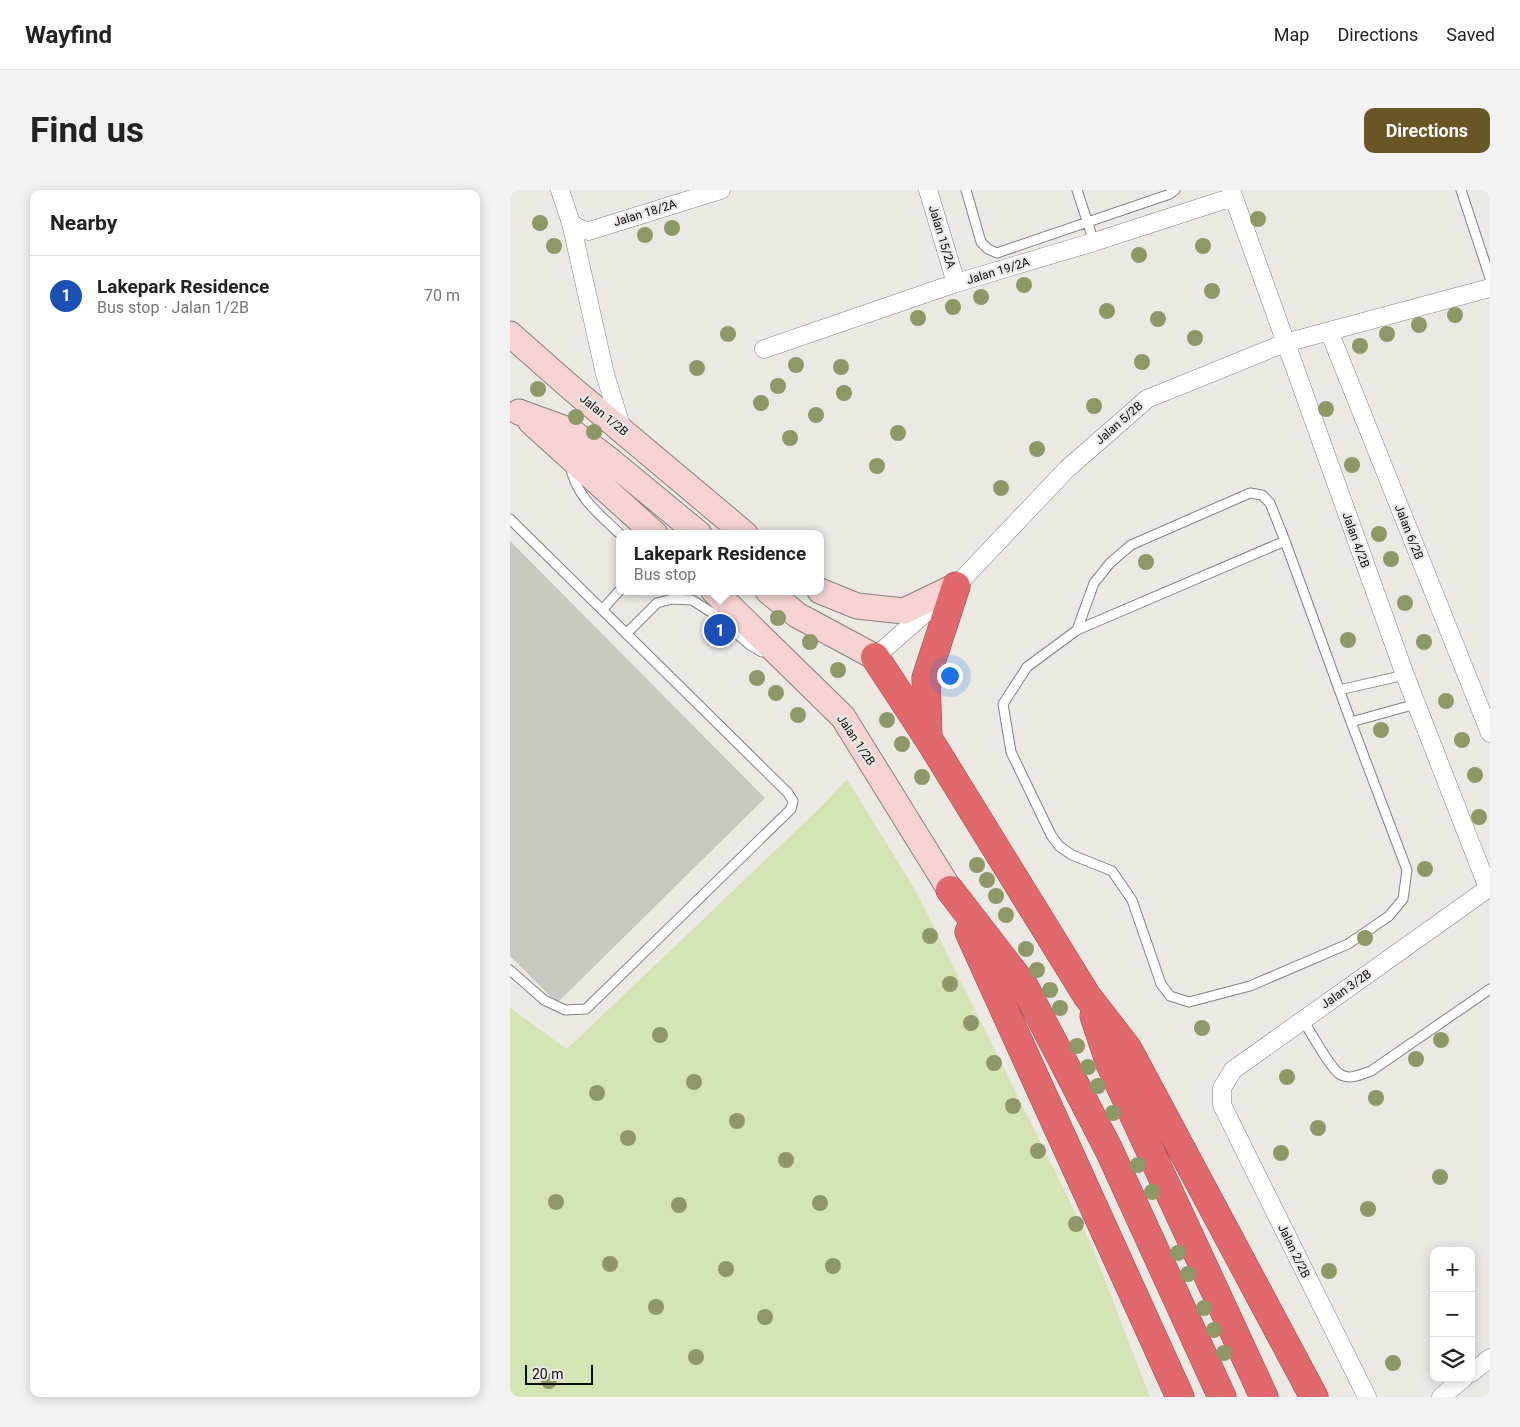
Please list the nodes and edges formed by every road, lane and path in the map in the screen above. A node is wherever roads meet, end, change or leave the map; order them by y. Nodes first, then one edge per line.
1 (560, 190) edge
2 (721, 190) edge
3 (928, 190) edge
4 (966, 190) edge
5 (1077, 190) edge
6 (1175, 190) edge
7 (1461, 190) edge
8 (1232, 193) edge
9 (1088, 222) junction
10 (571, 223) junction
11 (1094, 242) junction
12 (1490, 278) edge
13 (956, 283) junction
14 (1490, 288) edge
15 (1329, 331) junction
16 (510, 334) edge
17 (1285, 343) junction
18 (764, 349) dead end
19 (515, 408) edge
20 (622, 429) junction
21 (568, 454) junction
22 (510, 519) edge
23 (616, 530) edge
24 (651, 530) edge
25 (694, 530) edge
26 (740, 530) edge
27 (1285, 541) junction
28 (956, 586) junction
29 (824, 593) edge
30 (616, 594) edge
31 (718, 595) edge
32 (773, 595) edge
33 (817, 595) edge
34 (602, 610) junction
35 (1077, 630) junction
36 (626, 634) junction
37 (875, 657) junction
38 (784, 659) junction
39 (1405, 675) junction
40 (1339, 690) junction
41 (1416, 704) junction
42 (1351, 722) junction
43 (1490, 733) edge
44 (928, 738) junction
45 (1489, 887) edge
46 (950, 890) junction
47 (510, 970) edge
48 (1490, 989) edge
49 (1087, 996) junction
50 (1303, 1020) junction
51 (1222, 1105) joint
52 (1490, 1358) edge
53 (1475, 1370) edge
54 (1459, 1382) edge
55 (1180, 1397) edge
56 (1222, 1397) edge
57 (1264, 1397) edge
58 (1314, 1397) edge
59 (1366, 1397) edge
60 (1440, 1397) edge

1 - 10 street
2 - 10 street, Jalan 18/2A
3 - 13 street, Jalan 15/2A
4 - 9 lane
5 - 9 lane
6 - 9 lane
7 - 12 lane
8 - 11 street, Jalan 19/2A
8 - 17 street, Jalan 4/2B
9 - 11 lane
10 - 20 street
11 - 13 street, Jalan 19/2A
13 - 18 street, Jalan 19/2A
14 - 15 street, Jalan 5/2B
15 - 17 street, Jalan 5/2B
15 - 43 street, Jalan 6/2B
16 - 20 street, Jalan 1/2B
17 - 28 street, Jalan 5/2B
17 - 39 street, Jalan 4/2B
19 - 21 street
19 - 25 street
20 - 26 street, Jalan 1/2B
21 - 23 lane
21 - 24 street
22 - 34 lane
27 - 35 lane
27 - 35 lane
27 - 40 lane
28 - 29 street
28 - 37 street, Jalan 5/2B
28 - 44 highway
30 - 34 lane
31 - 38 street, Jalan 1/2B
32 - 37 street
33 - 37 street
34 - 36 lane
35 - 42 lane
36 - 38 lane
36 - 47 lane
37 - 44 highway
38 - 46 street, Jalan 1/2B
39 - 40 lane
39 - 41 street, Jalan 4/2B
40 - 42 lane
41 - 42 lane
41 - 45 street, Jalan 4/2B
44 - 49 highway
45 - 50 street, Jalan 3/2B
46 - 55 highway
46 - 56 highway
48 - 50 lane
49 - 57 highway
49 - 58 highway
50 - 51 street, Jalan 3/2B
51 - 59 street, Jalan 2/2B
52 - 53 street
54 - 60 street

